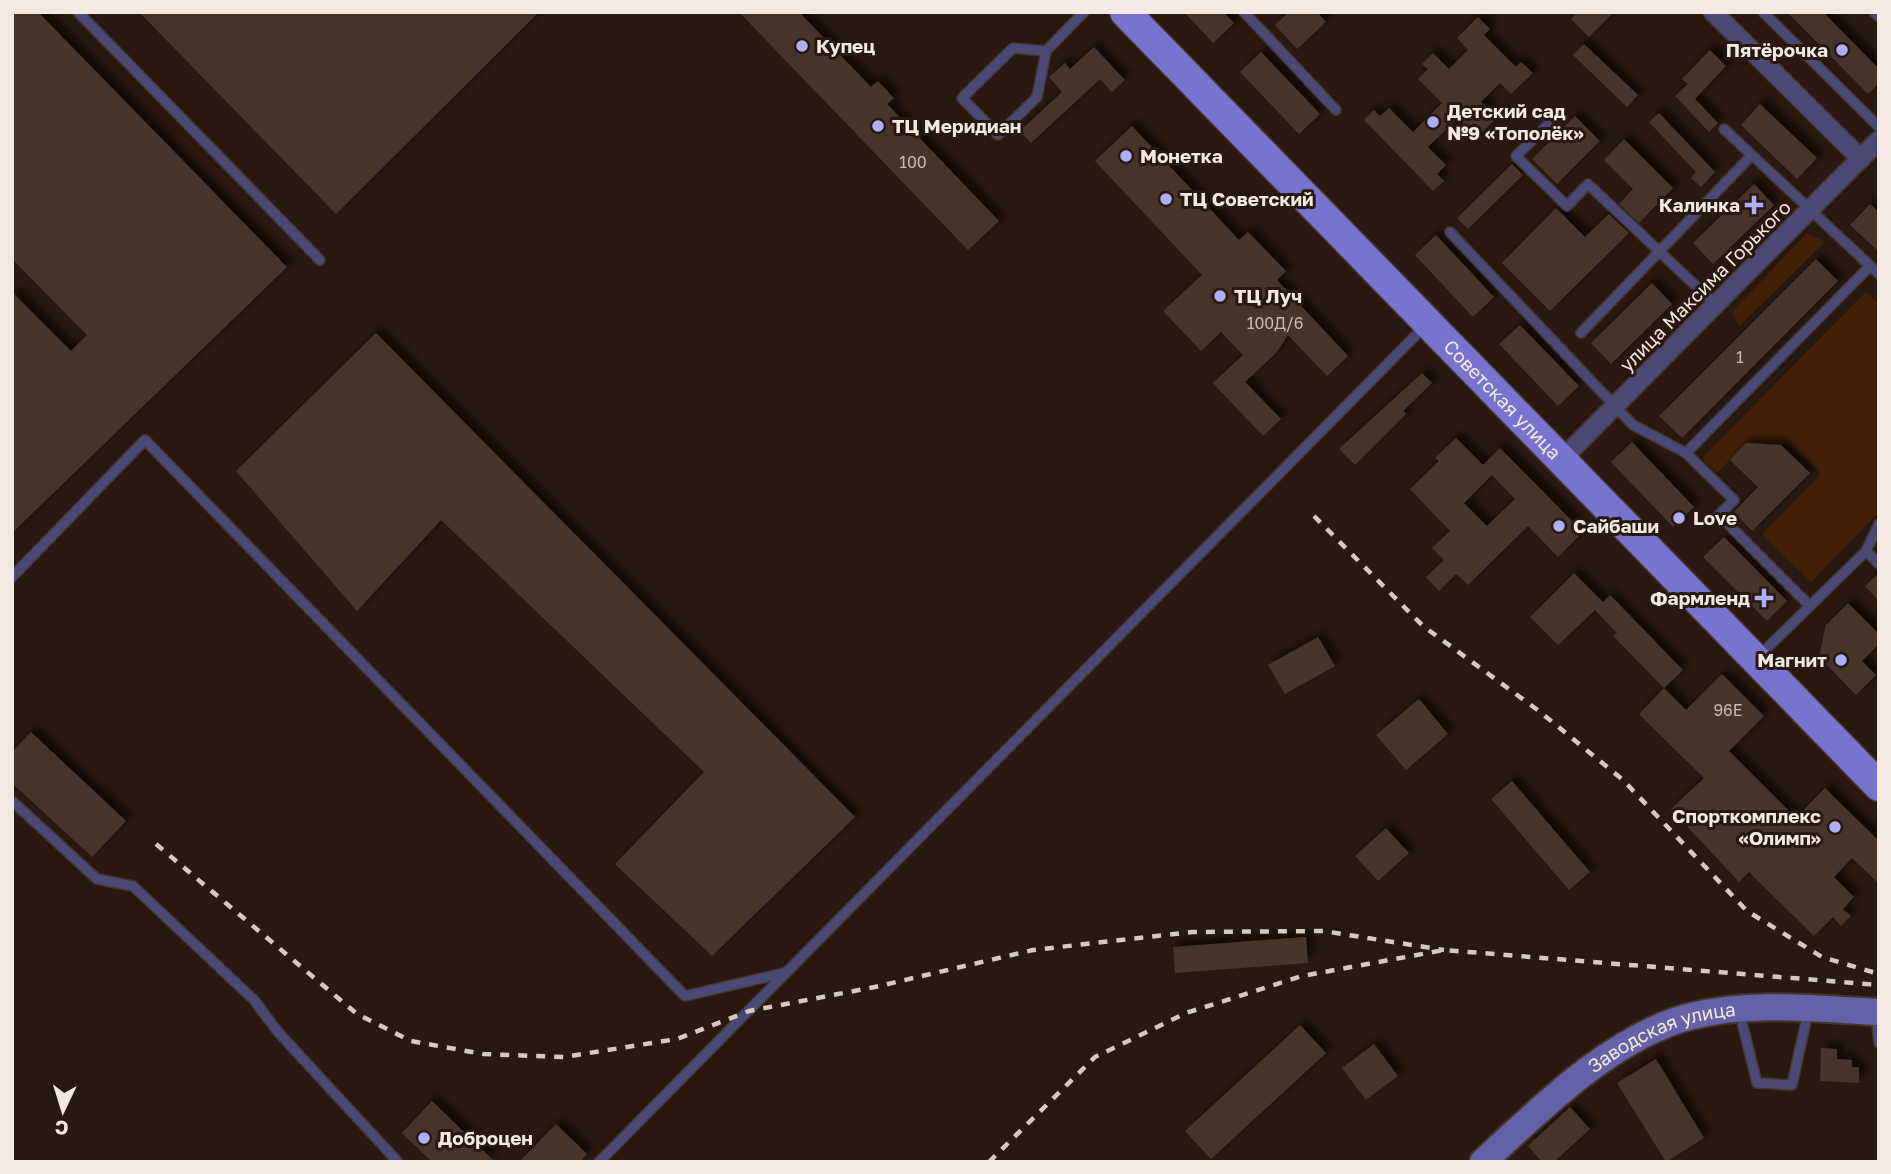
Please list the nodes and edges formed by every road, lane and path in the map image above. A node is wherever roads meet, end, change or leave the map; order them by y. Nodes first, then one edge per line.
1 (78, 12) edge
2 (1084, 12) edge
3 (1125, 12) edge
4 (1244, 12) edge
5 (1713, 12) edge
6 (1763, 12) edge
7 (1874, 12) edge
8 (1879, 17) edge
9 (1046, 51) junction
10 (1336, 110) dead end
11 (1559, 114) dead end
12 (1879, 127) edge
13 (1724, 129) dead end
14 (1879, 140) edge
15 (1751, 156) junction
16 (1861, 159) junction
17 (1809, 211) junction
18 (1450, 232) dead end
19 (1659, 251) junction
20 (320, 260) dead end
21 (1870, 266) junction
22 (1879, 274) edge
23 (1716, 305) junction
24 (1427, 323) junction
25 (1581, 333) dead end
26 (1615, 406) junction
27 (1686, 453) junction
28 (1561, 460) junction
29 (1879, 524) edge
30 (1866, 551) junction
31 (1879, 564) edge
32 (12, 577) edge
33 (1810, 606) junction
34 (1756, 660) junction
35 (1879, 786) edge
36 (12, 801) edge
37 (786, 972) junction
38 (1809, 1008) junction
39 (1738, 1009) junction
40 (1877, 1012) edge
41 (1879, 1043) edge
42 (397, 1162) edge
43 (599, 1162) edge
44 (1483, 1162) edge

1 - 20 lane
2 - 9 lane
3 - 24 main road, Советская улица
4 - 10 lane
5 - 16 street
6 - 12 lane
7 - 8 lane
9 - 9 lane
11 - 19 lane
13 - 15 lane
14 - 16 street, улица Максима Горького
15 - 17 lane
15 - 19 lane
16 - 17 street, улица Максима Горького
17 - 21 lane
17 - 23 street, улица Максима Горького
18 - 26 lane
19 - 23 lane
19 - 25 lane
21 - 22 lane
21 - 27 lane
23 - 26 street, улица Максима Горького
24 - 28 main road, Советская улица
24 - 37 lane
26 - 27 lane
26 - 28 street, улица Максима Горького
27 - 33 lane
28 - 34 main road, Советская улица
29 - 30 lane
30 - 31 lane
30 - 33 lane
32 - 37 lane
33 - 34 lane
34 - 35 main road, Советская улица
36 - 42 lane
37 - 43 lane
38 - 39 street, Заводская улица
38 - 39 lane
38 - 40 street, Заводская улица
39 - 44 street, Заводская улица
40 - 41 lane

